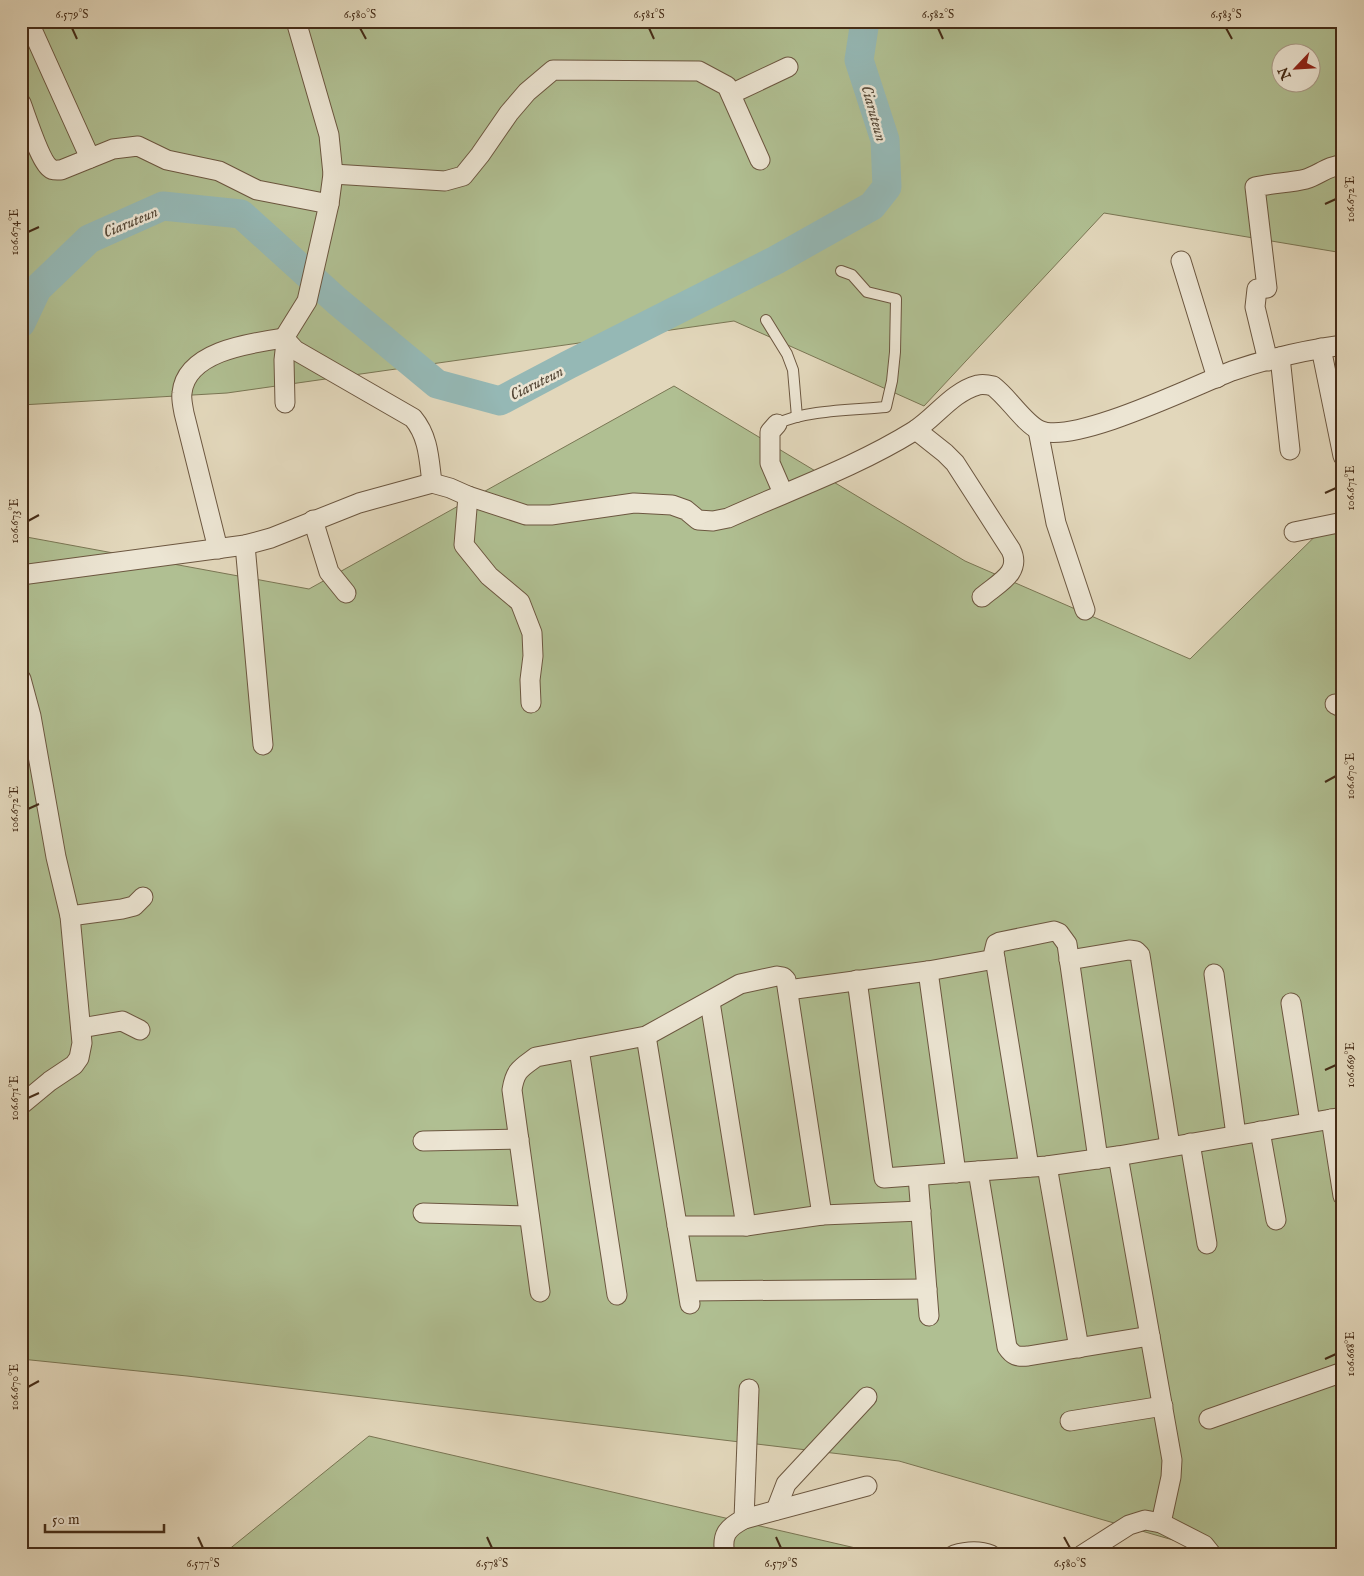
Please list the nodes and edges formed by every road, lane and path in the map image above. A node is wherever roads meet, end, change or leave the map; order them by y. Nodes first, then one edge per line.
1 (296, 21) edge
2 (30, 25) dead end
3 (788, 66) dead end
4 (731, 94) junction
5 (21, 103) edge
6 (90, 158) junction
7 (760, 160) dead end
8 (1343, 164) edge
9 (334, 174) junction
10 (329, 204) junction
11 (1181, 261) dead end
12 (841, 271) dead end
13 (766, 320) dead end
14 (285, 340) junction
15 (1343, 345) edge
16 (1321, 348) junction
17 (1274, 359) junction
18 (1217, 378) junction
19 (285, 403) dead end
20 (797, 416) junction
21 (777, 424) joint
22 (916, 430) junction
23 (1038, 430) junction
24 (1290, 450) dead end
25 (1343, 456) edge
26 (432, 483) junction
27 (783, 493) junction
28 (468, 496) junction
29 (313, 520) junction
30 (1343, 522) edge
31 (1294, 532) dead end
32 (245, 545) junction
33 (218, 549) junction
34 (21, 575) edge
35 (346, 593) dead end
36 (982, 597) dead end
37 (1085, 610) dead end
38 (21, 679) edge
39 (531, 703) dead end
40 (26, 717) edge
41 (263, 745) dead end
42 (142, 897) dead end
43 (70, 916) junction
44 (995, 959) junction
45 (1069, 960) junction
46 (928, 971) junction
47 (1214, 974) dead end
48 (857, 980) junction
49 (788, 990) junction
50 (710, 1002) junction
51 (1291, 1003) dead end
52 (81, 1028) junction
53 (140, 1030) dead end
54 (646, 1036) junction
55 (579, 1049) junction
56 (21, 1105) edge
57 (1337, 1118) edge
58 (1310, 1122) junction
59 (1260, 1131) junction
60 (1236, 1135) junction
61 (519, 1139) junction
62 (423, 1141) dead end
63 (1190, 1143) junction
64 (1170, 1146) junction
65 (1118, 1156) junction
66 (1098, 1159) junction
67 (1038, 1166) junction
68 (978, 1171) junction
69 (956, 1173) junction
70 (918, 1176) junction
71 (1343, 1196) edge
72 (921, 1211) junction
73 (423, 1213) dead end
74 (822, 1215) junction
75 (530, 1216) junction
76 (1276, 1220) dead end
77 (677, 1226) junction
78 (746, 1226) junction
79 (1207, 1244) dead end
80 (927, 1289) junction
81 (540, 1292) dead end
82 (617, 1295) dead end
83 (929, 1316) dead end
84 (1150, 1336) junction
85 (1079, 1348) junction
86 (1343, 1372) edge
87 (749, 1389) dead end
88 (867, 1397) dead end
89 (1162, 1406) junction
90 (1208, 1419) dead end
91 (1070, 1421) dead end
92 (867, 1486) dead end
93 (776, 1510) junction
94 (744, 1519) junction
95 (1161, 1524) junction
96 (725, 1555) edge
97 (954, 1555) edge
98 (992, 1555) edge
99 (1082, 1555) edge
100 (1212, 1555) edge

1 - 9 street
2 - 6 street
3 - 4 street
4 - 7 street
4 - 9 street
5 - 6 street
6 - 10 street
8 - 17 street
9 - 10 street
10 - 14 street
11 - 18 street
12 - 20 lane
13 - 20 lane
14 - 19 street
14 - 26 street
14 - 33 street
15 - 16 street
16 - 17 street
16 - 25 street
17 - 18 street
17 - 24 street
18 - 23 street
20 - 21 lane
21 - 27 street
22 - 23 street
22 - 27 street
22 - 36 street
23 - 37 street
26 - 28 street
26 - 29 street
27 - 28 street
28 - 39 street
29 - 32 street
29 - 35 street
30 - 31 street
32 - 33 street
32 - 41 street
33 - 34 street
38 - 40 street
40 - 43 street
42 - 43 street
43 - 52 street
44 - 45 street
44 - 46 street
44 - 67 street
45 - 64 street
45 - 66 street
46 - 48 street
46 - 69 street
47 - 60 street
48 - 49 street
48 - 70 street
49 - 50 street
49 - 74 street
50 - 54 street
50 - 78 street
51 - 58 street
52 - 53 street
52 - 56 street
54 - 55 street
54 - 77 street
55 - 61 street
55 - 82 street
57 - 58 street
57 - 71 street
58 - 59 street
59 - 60 street
59 - 76 street
60 - 63 street
61 - 62 street
61 - 75 street
63 - 64 street
63 - 79 street
64 - 65 street
65 - 66 street
65 - 84 street
66 - 67 street
67 - 68 street
67 - 85 street
68 - 69 street
68 - 85 street
69 - 70 street
70 - 72 street
72 - 74 street
72 - 80 street
73 - 75 street
74 - 78 street
75 - 81 street
77 - 78 street
77 - 80 street
80 - 83 street
84 - 85 street
84 - 89 street
86 - 90 street
87 - 94 street
88 - 93 street
89 - 91 street
89 - 95 street
92 - 93 street
93 - 94 street
94 - 96 street
95 - 99 street
95 - 100 street
97 - 98 street

